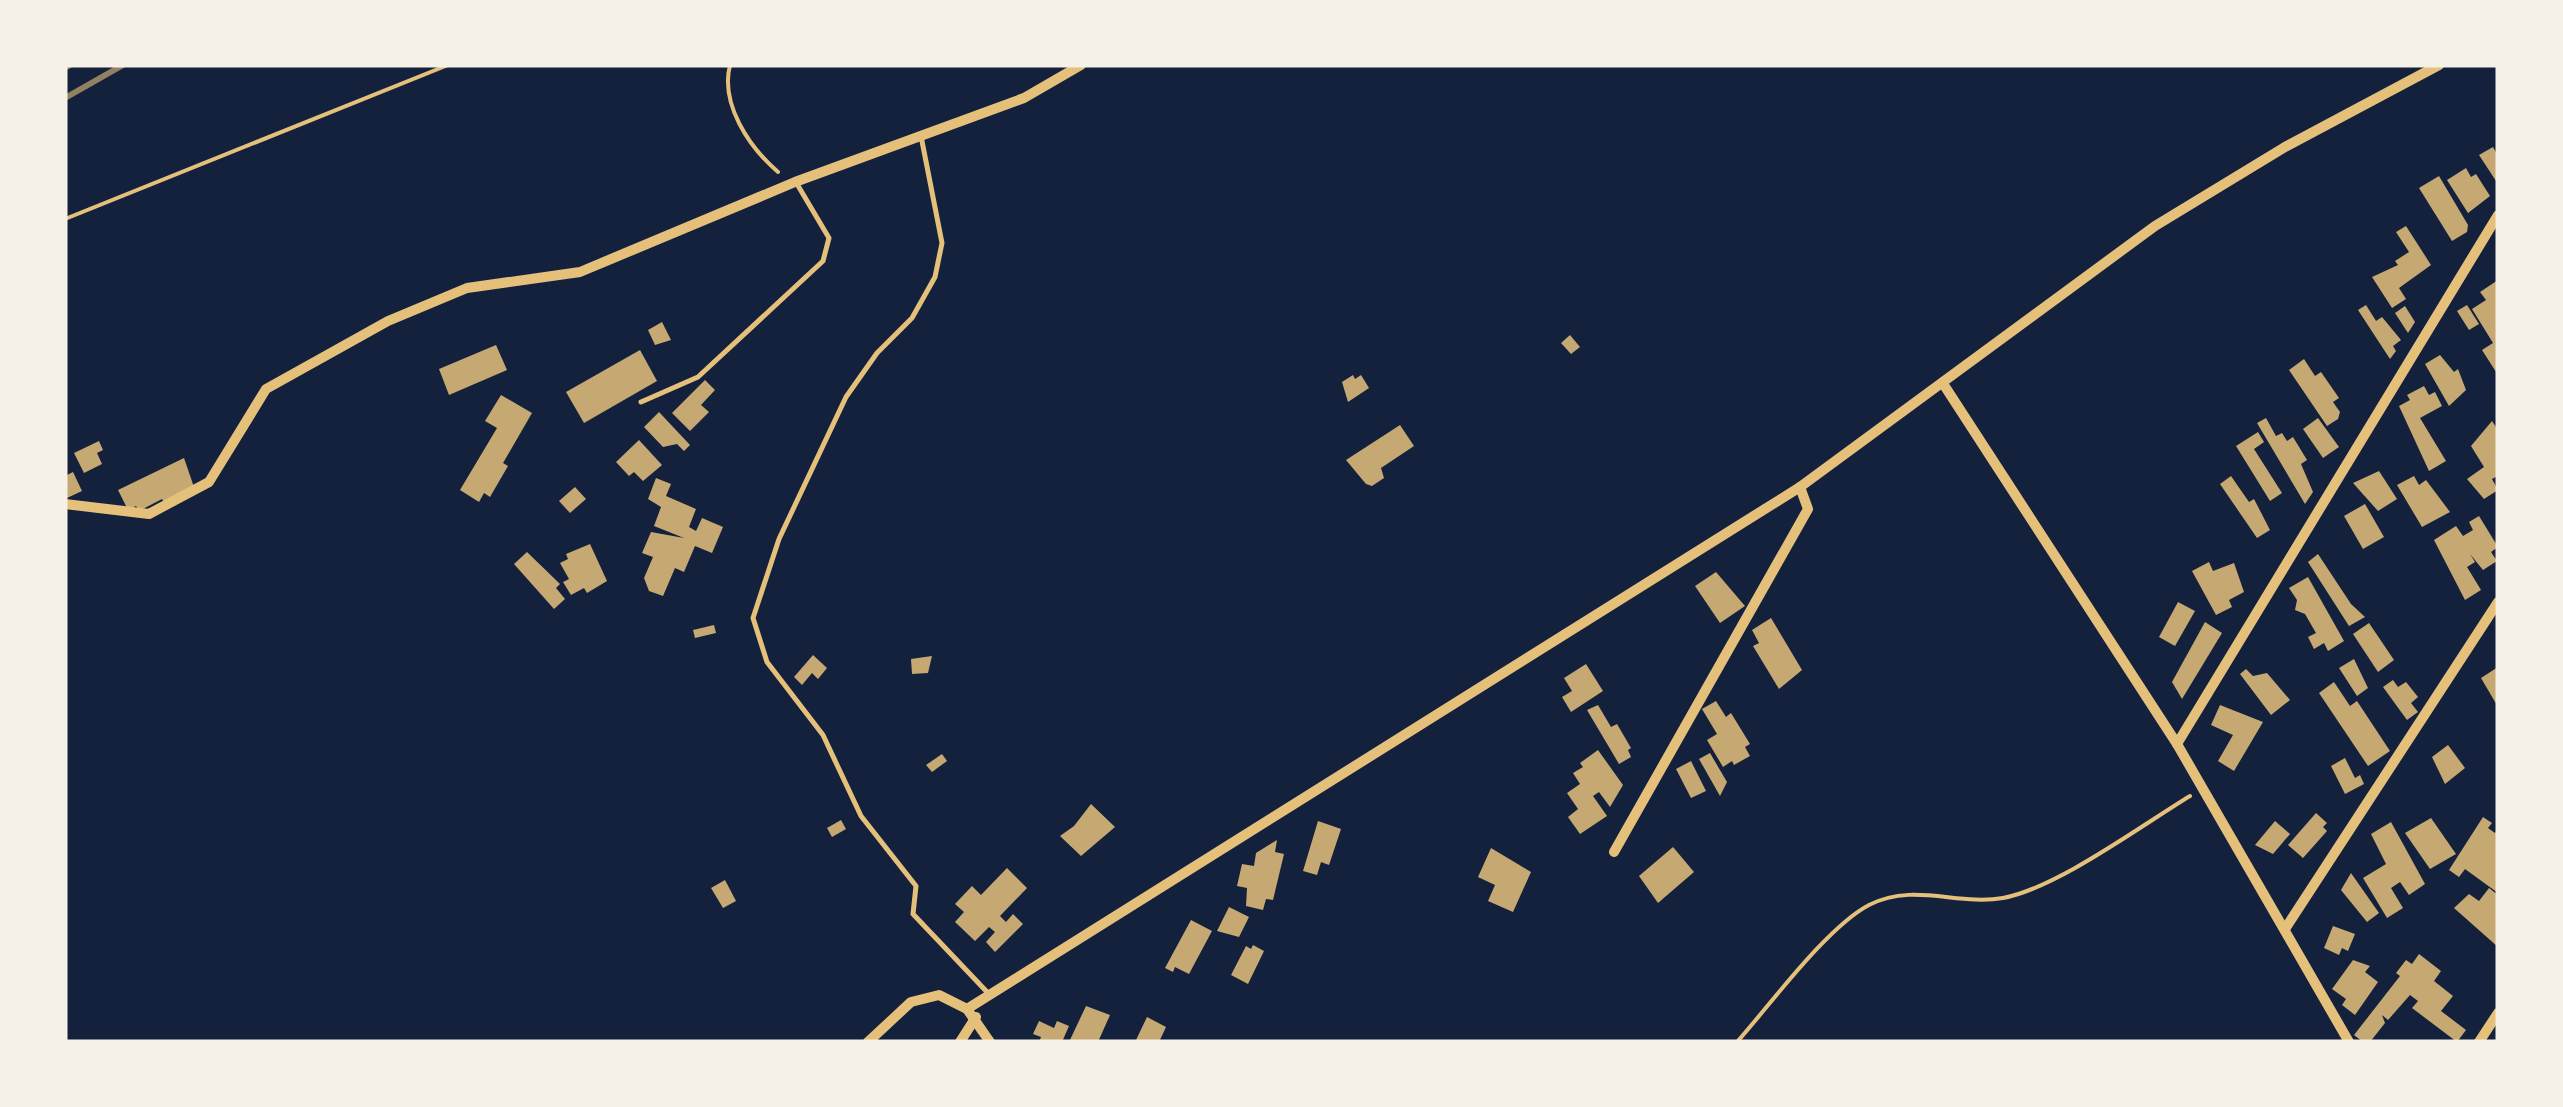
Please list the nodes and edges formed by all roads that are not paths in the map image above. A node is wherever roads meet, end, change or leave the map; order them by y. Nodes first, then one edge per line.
1 (1081, 65) edge
2 (2439, 65) edge
3 (921, 136) junction
4 (795, 182) junction
5 (2498, 216) edge
6 (1944, 385) junction
7 (640, 402) dead end
8 (1800, 487) junction
9 (65, 504) edge
10 (2498, 602) edge
11 (2177, 744) junction
12 (1614, 852) dead end
13 (2285, 929) junction
14 (988, 993) junction
15 (971, 1013) junction
16 (2498, 1013) edge
17 (868, 1042) edge
18 (960, 1042) edge
19 (990, 1042) edge
20 (2349, 1042) edge
21 (2479, 1042) edge

1 - 3 street
2 - 6 street
3 - 4 street
3 - 14 lane
4 - 7 lane
4 - 9 street
5 - 11 street
6 - 8 street
6 - 11 street
8 - 12 street
8 - 14 street
10 - 13 street
11 - 13 street
13 - 20 street
14 - 15 street
15 - 17 street
15 - 18 street
15 - 19 street
16 - 21 street

